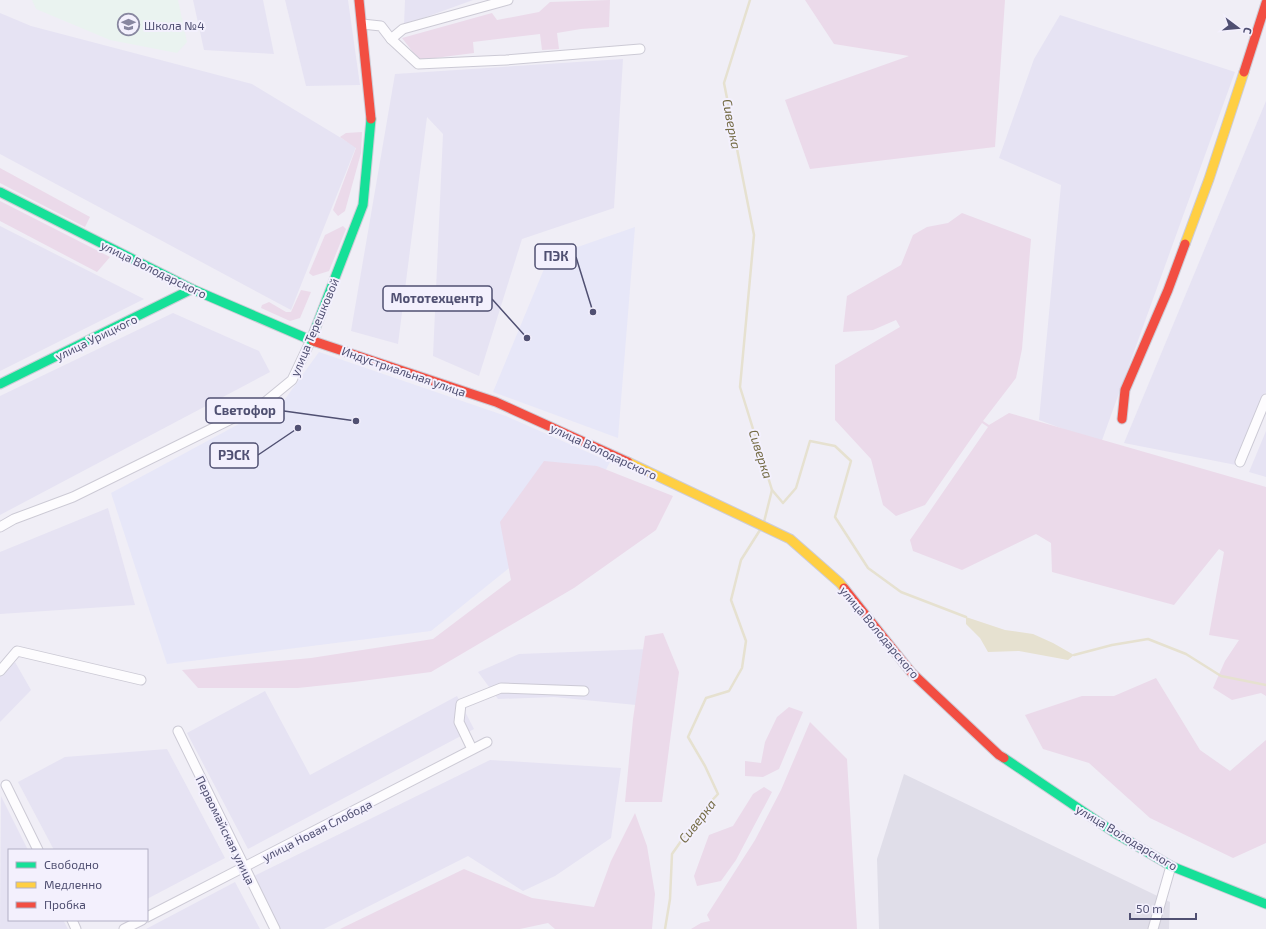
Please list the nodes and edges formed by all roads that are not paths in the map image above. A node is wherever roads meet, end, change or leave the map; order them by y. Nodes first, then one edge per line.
1 (359, 0) edge
2 (508, 0) edge
3 (1266, 3) edge
4 (362, 24) junction
5 (391, 39) junction
6 (640, 49) dead end
7 (0, 192) edge
8 (192, 289) junction
9 (311, 340) junction
10 (0, 384) edge
11 (1266, 400) edge
12 (496, 402) joint
13 (1122, 419) dead end
14 (1240, 462) dead end
15 (0, 526) edge
16 (0, 671) edge
17 (141, 680) dead end
18 (584, 691) dead end
19 (178, 731) dead end
20 (487, 742) dead end
21 (472, 749) junction
22 (6, 785) dead end
23 (38, 849) edge
24 (1171, 866) junction
25 (245, 868) junction
26 (1266, 904) edge
27 (148, 916) edge
28 (140, 921) edge
29 (124, 929) edge
30 (275, 929) edge
31 (1153, 929) edge

1 - 4 main road, улица Терешковой
2 - 5 street
3 - 13 main road
4 - 5 street
4 - 9 main road, улица Терешковой
5 - 6 street
7 - 8 main road, улица Володарского
8 - 9 main road, улица Володарского
8 - 10 main road, улица Урицкого
9 - 12 main road, Индустриальная улица
9 - 15 street, улица Терешковой
11 - 14 street
12 - 24 main road, улица Володарского
16 - 17 street
18 - 21 street
19 - 25 street, Первомайская улица
20 - 21 street, улица Новая Слобода
21 - 25 street, улица Новая Слобода
22 - 23 street
24 - 26 main road, улица Володарского
24 - 31 street
25 - 27 street, улица Новая Слобода
25 - 30 street, Первомайская улица
28 - 29 street

